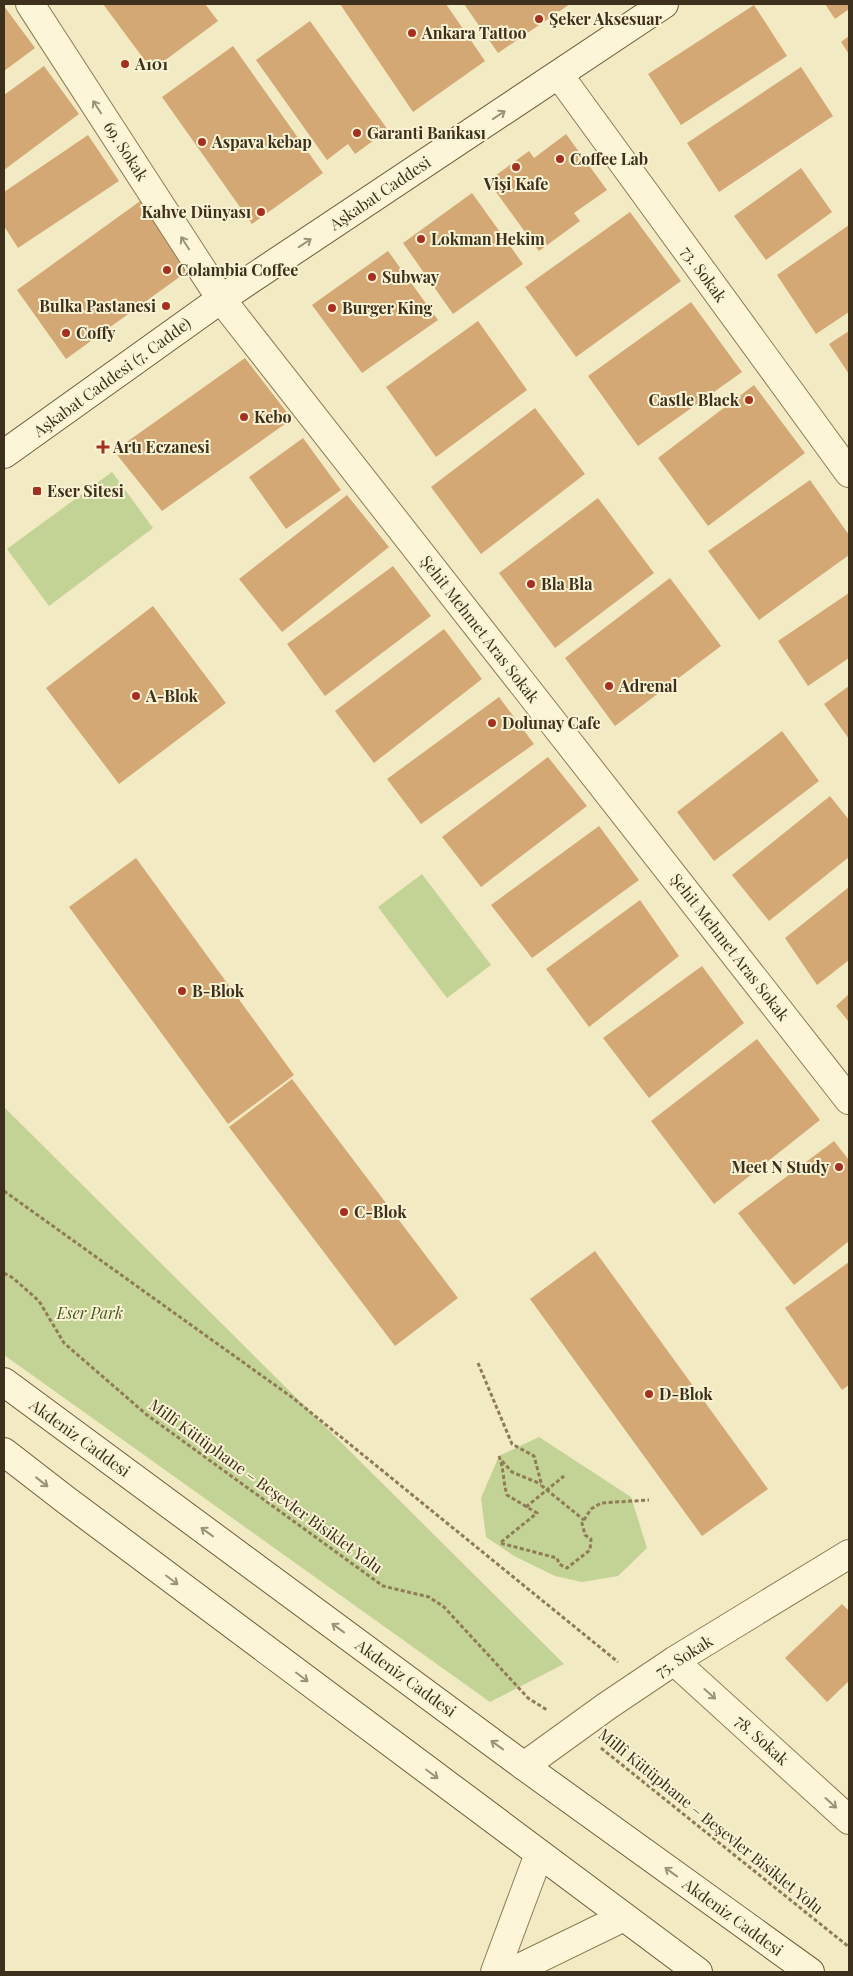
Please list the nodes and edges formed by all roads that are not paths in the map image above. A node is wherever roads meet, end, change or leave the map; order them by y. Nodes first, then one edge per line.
1 (30, 4) edge
2 (664, 4) edge
3 (559, 75) junction
4 (221, 299) junction
5 (4, 454) edge
6 (849, 474) edge
7 (849, 1100) edge
8 (4, 1382) edge
9 (4, 1452) edge
10 (849, 1554) edge
11 (674, 1661) junction
12 (524, 1766) junction
13 (849, 1820) edge
14 (539, 1854) junction
15 (624, 1917) junction
16 (496, 1972) edge
17 (511, 1972) edge
18 (698, 1972) edge
19 (810, 1972) edge

4 -> 1 street, 69. Sokak
2 - 3 street, Aşkabat Caddesi
4 -> 3 street, Aşkabat Caddesi
3 - 6 street, 73. Sokak
4 - 5 street, Aşkabat Caddesi (7. Cadde)
4 - 7 street, Şehit Mehmet Aras Sokak
12 -> 8 street, Akdeniz Caddesi
9 -> 14 street
10 - 11 street, 75. Sokak
11 - 12 street, 75. Sokak
11 -> 13 street, 78. Sokak
19 -> 12 street, Akdeniz Caddesi
14 - 15 street
14 - 16 street
15 - 17 street
15 - 18 street

